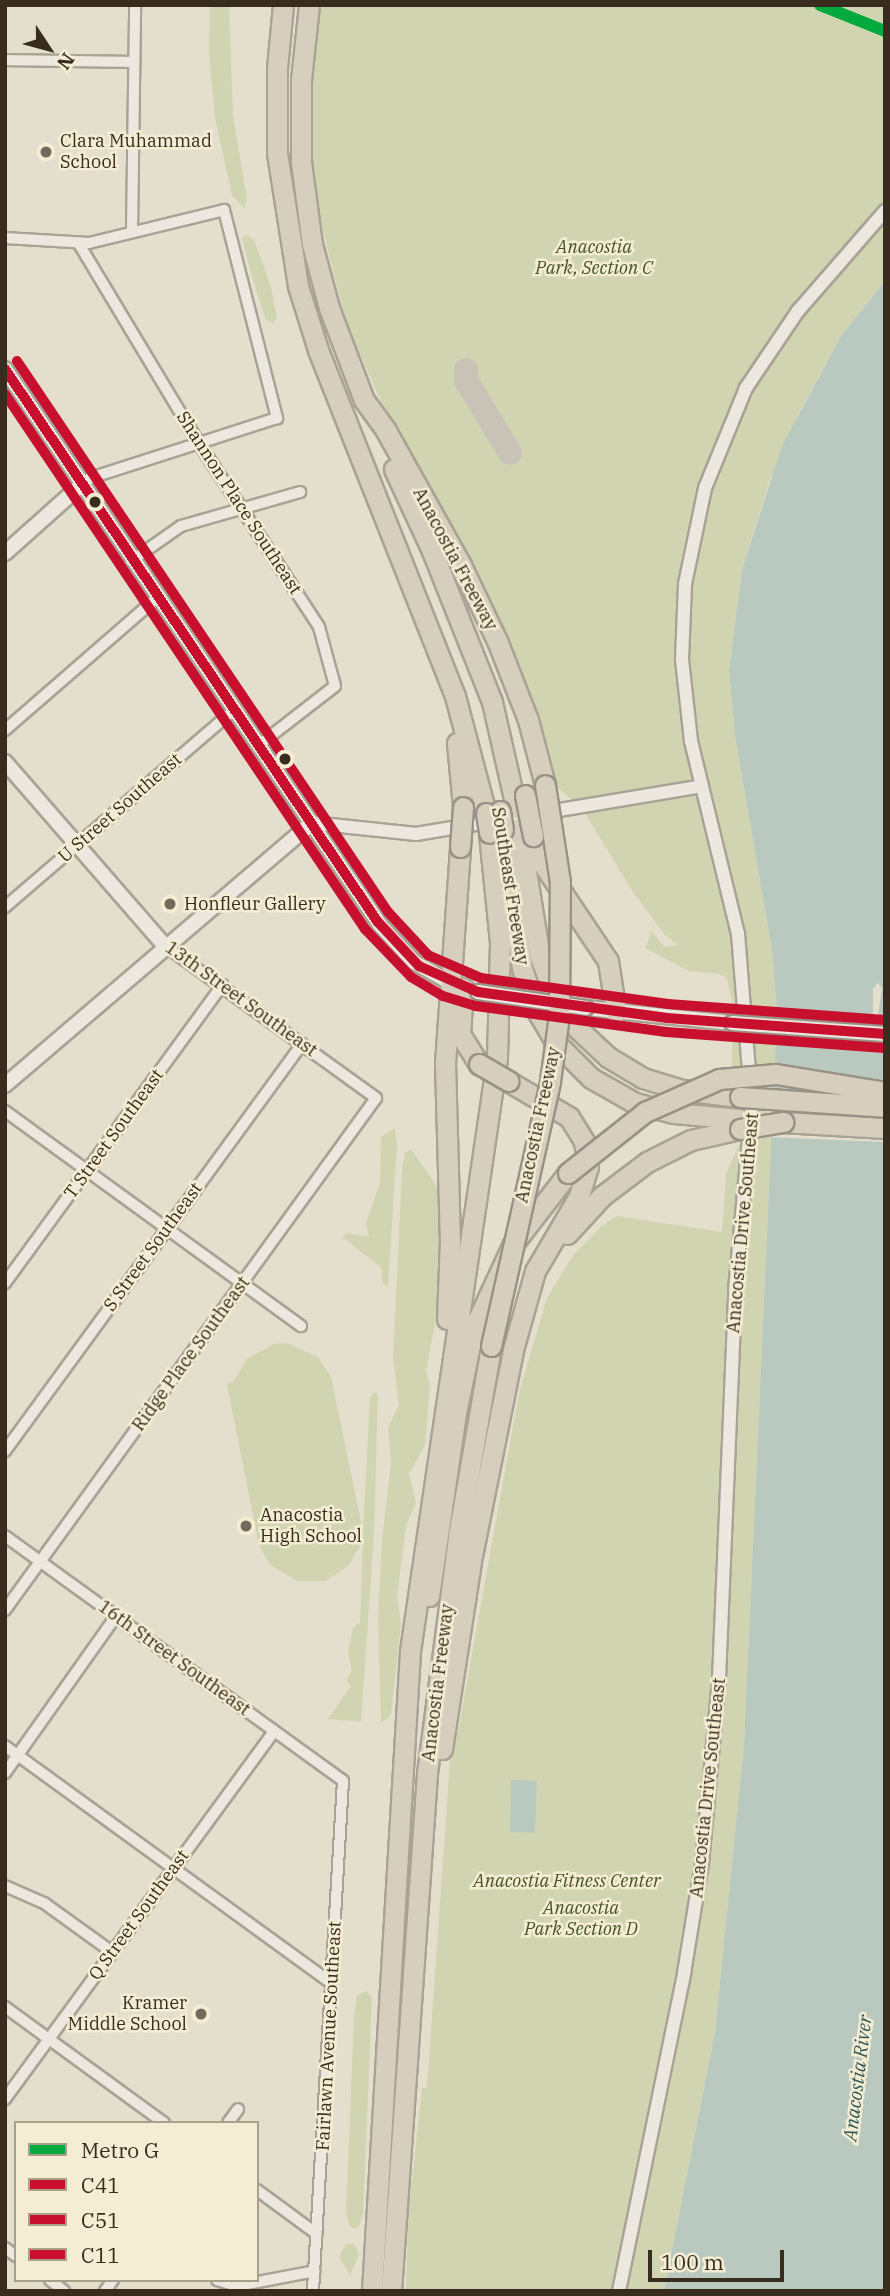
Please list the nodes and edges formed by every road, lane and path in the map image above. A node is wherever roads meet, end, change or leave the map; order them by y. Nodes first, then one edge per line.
1 (135, 5) edge
2 (284, 5) edge
3 (309, 5) edge
4 (320, 5) edge
5 (5, 60) edge
6 (133, 62) junction
7 (300, 80) junction
8 (885, 211) edge
9 (132, 231) junction
10 (5, 238) edge
11 (79, 244) junction
12 (5, 369) edge
13 (364, 400) junction
14 (339, 401) junction
15 (200, 445) junction
16 (80, 486) junction
17 (300, 492) dead end
18 (241, 510) junction
19 (5, 553) edge
20 (131, 561) junction
21 (156, 598) junction
22 (436, 653) junction
23 (234, 710) junction
24 (5, 730) edge
25 (259, 745) junction
26 (5, 762) edge
27 (702, 786) junction
28 (509, 819) junction
29 (312, 823) junction
30 (78, 845) junction
31 (5, 907) edge
32 (165, 946) junction
33 (222, 985) junction
34 (463, 988) junction
35 (616, 1012) junction
36 (885, 1034) edge
37 (302, 1044) junction
38 (5, 1085) edge
39 (885, 1092) edge
40 (376, 1098) joint
41 (885, 1107) edge
42 (5, 1111) edge
43 (740, 1124) junction
44 (885, 1128) edge
45 (87, 1171) junction
46 (167, 1228) junction
47 (5, 1283) edge
48 (242, 1284) junction
49 (301, 1326) dead end
50 (517, 1334) junction
51 (5, 1451) edge
52 (435, 1452) junction
53 (5, 1536) edge
54 (41, 1561) junction
55 (5, 1610) edge
56 (116, 1616) junction
57 (274, 1731) junction
58 (5, 1746) edge
59 (18, 1755) junction
60 (5, 1773) edge
61 (343, 1781) joint
62 (173, 1868) junction
63 (396, 1872) junction
64 (5, 1886) edge
65 (112, 1952) junction
66 (411, 1954) junction
67 (331, 1983) junction
68 (5, 2007) edge
69 (49, 2038) junction
70 (5, 2099) edge
71 (238, 2109) dead end
72 (161, 2121) edge
73 (229, 2121) edge
74 (259, 2191) edge
75 (317, 2234) junction
76 (315, 2271) junction
77 (223, 2282) edge
78 (313, 2291) edge
79 (372, 2291) edge
80 (391, 2291) edge
81 (619, 2291) edge

1 - 6 street
2 - 14 highway, Anacostia Freeway
3 - 7 highway, Anacostia Freeway
4 - 7 highway
5 - 6 street
6 - 9 street
7 - 13 highway, Anacostia Freeway
8 - 27 street, Anacostia Drive Southeast
9 - 11 street
9 - 15 street
10 - 11 street
11 - 15 street, Shannon Place Southeast
12 - 16 main road
13 - 28 highway
13 - 66 highway, Anacostia Freeway, bridge
14 - 22 highway, Anacostia Freeway
14 - 28 highway, Southeast Freeway
15 - 16 street
15 - 18 street, Shannon Place Southeast
16 - 19 main road
16 - 20 main road
17 - 18 street
18 - 20 street
18 - 25 street, Shannon Place Southeast
20 - 21 main road
21 - 23 main road
21 - 24 street
22 - 28 highway, Anacostia Freeway
22 - 34 highway, bridge
23 - 25 main road
23 - 30 street, U Street Southeast
25 - 29 main road
26 - 30 main road, 13th Street Southeast
27 - 29 street
27 - 81 street, Anacostia Drive Southeast
28 - 35 highway
28 - 41 highway, Southeast Freeway, bridge
28 - 43 highway, Southeast Freeway
28 - 52 highway, Anacostia Freeway
29 - 32 main road
29 - 34 main road
30 - 31 street, U Street Southeast
30 - 32 main road, 13th Street Southeast
32 - 33 street, 13th Street Southeast
32 - 38 main road
33 - 37 street, 13th Street Southeast
33 - 45 street, T Street Southeast
34 - 35 main road, bridge
34 - 50 highway, bridge
34 - 52 highway
35 - 36 main road, bridge
37 - 40 street, 13th Street Southeast
37 - 46 street, S Street Southeast
39 - 63 highway, bridge
40 - 48 street, Ridge Place Southeast
42 - 45 street
43 - 44 highway, bridge
43 - 50 highway
45 - 46 street
45 - 47 street, T Street Southeast
46 - 48 street
46 - 51 street, S Street Southeast
48 - 49 street
48 - 54 street, Ridge Place Southeast
50 - 66 highway
52 - 63 highway, Anacostia Freeway
53 - 54 street, 16th Street Southeast
54 - 55 street, Ridge Place Southeast
54 - 56 street, 16th Street Southeast
56 - 57 street, 16th Street Southeast
56 - 59 street
57 - 61 street, 16th Street Southeast
57 - 62 street, Q Street Southeast
58 - 59 street
59 - 60 street
59 - 62 street
61 - 67 street, Fairlawn Avenue Southeast
62 - 65 street, Q Street Southeast
62 - 67 street
63 - 79 highway, Anacostia Freeway
64 - 65 street
65 - 69 street, Q Street Southeast
66 - 80 highway, Anacostia Freeway
67 - 75 street, Fairlawn Avenue Southeast
68 - 69 street
69 - 70 street, Q Street Southeast
69 - 72 street
71 - 73 street
74 - 75 street
75 - 76 street, Fairlawn Avenue Southeast
76 - 77 street
76 - 78 street, Fairlawn Avenue Southeast

